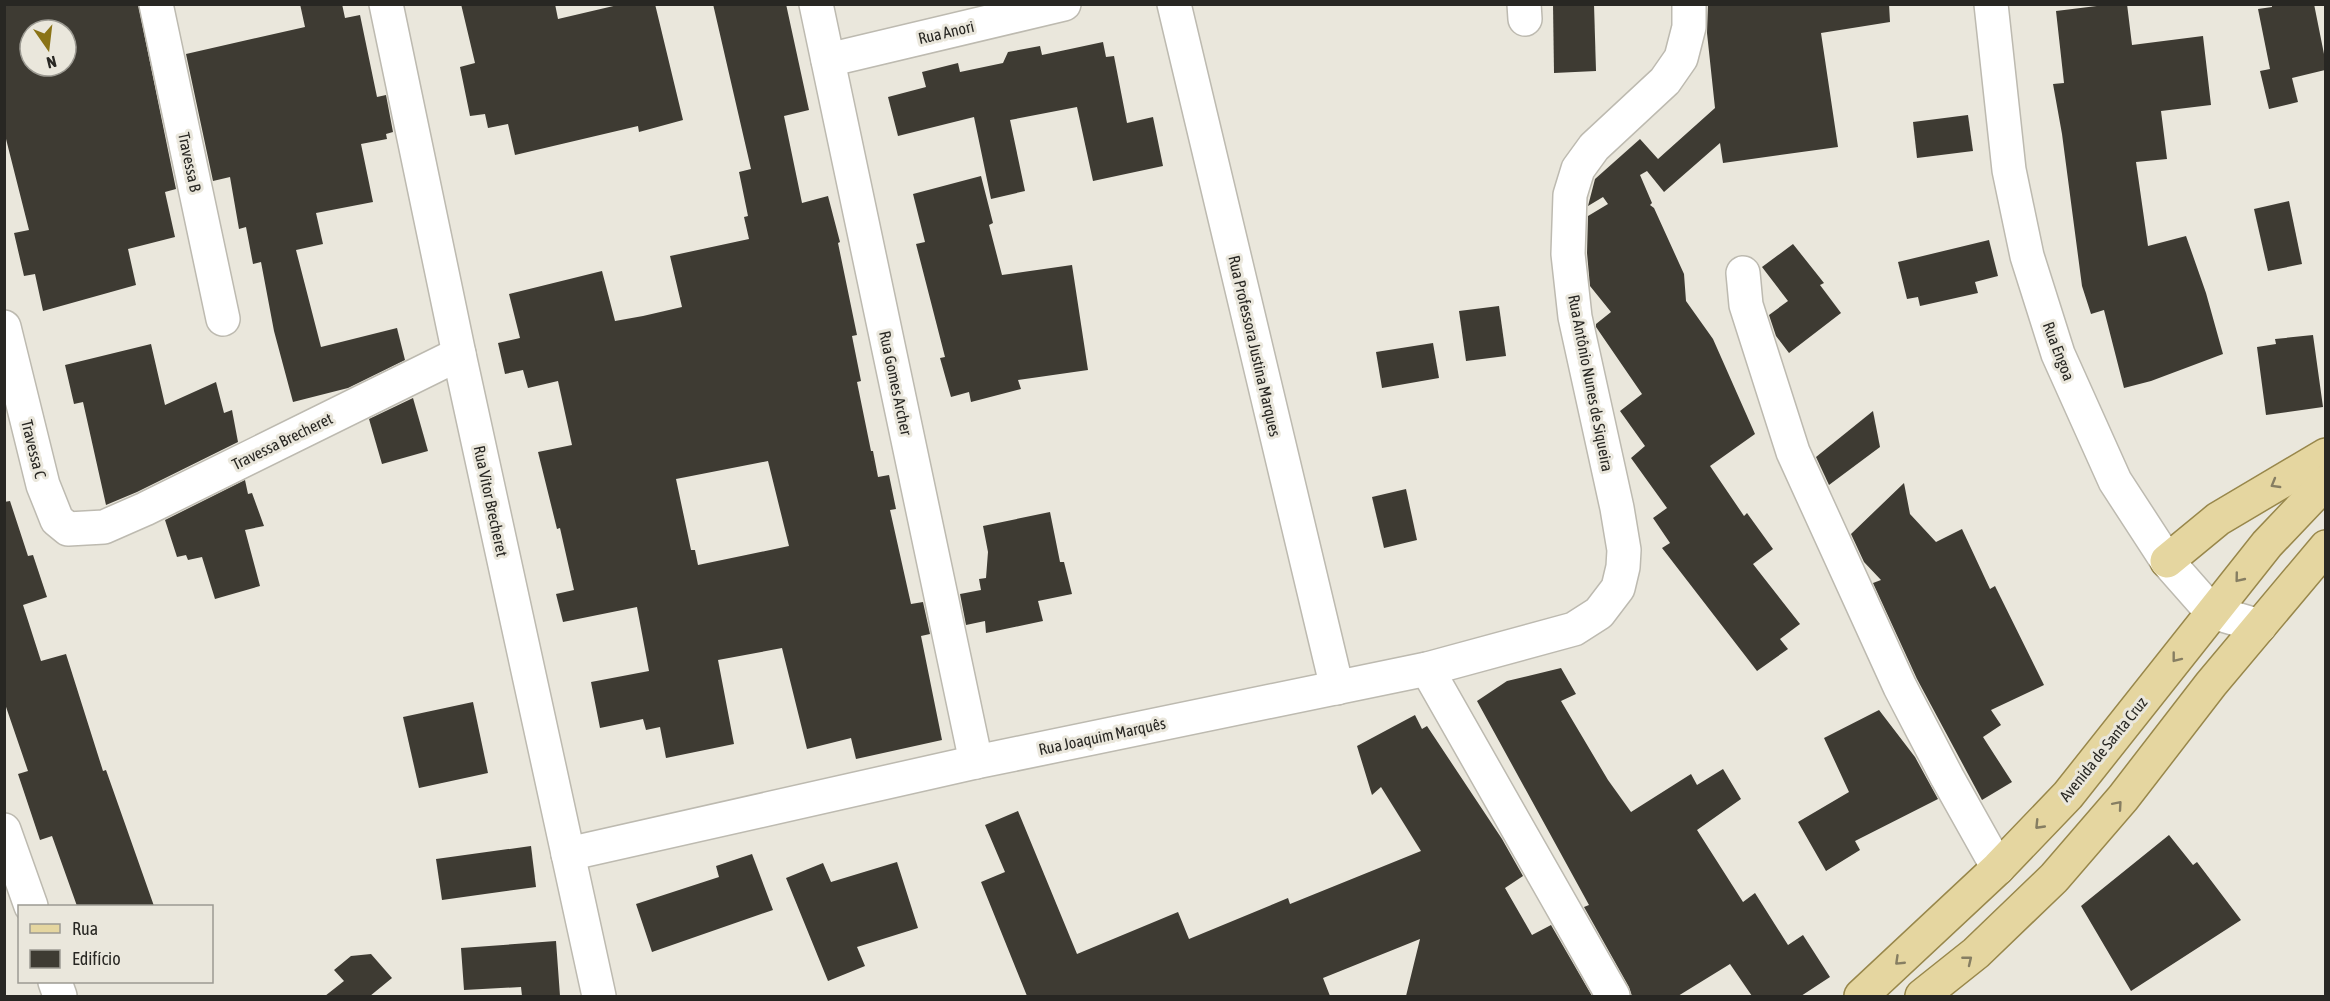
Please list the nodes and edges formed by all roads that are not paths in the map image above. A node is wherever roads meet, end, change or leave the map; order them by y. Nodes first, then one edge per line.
1 (156, 4) edge
2 (386, 4) edge
3 (816, 4) edge
4 (1064, 4) edge
5 (1174, 4) edge
6 (1689, 4) edge
7 (1991, 4) edge
8 (828, 60) junction
9 (1743, 273) dead end
10 (224, 319) dead end
11 (4, 327) edge
12 (459, 354) junction
13 (2325, 455) edge
14 (2325, 482) edge
15 (105, 527) joint
16 (2325, 548) edge
17 (2167, 561) junction
18 (1618, 588) joint
19 (2212, 612) junction
20 (2260, 626) junction
21 (1427, 669) junction
22 (1336, 688) junction
23 (976, 762) junction
24 (4, 830) edge
25 (568, 855) junction
26 (1998, 868) junction
27 (31, 905) edge
28 (599, 996) edge
29 (1613, 996) edge
30 (1862, 996) edge
31 (1922, 996) edge

1 - 10 street, Travessa B
2 - 12 street, Rua Vitor Brecheret
3 - 8 street, Rua Gomes Archer
4 - 8 street, Rua Anori
5 - 22 street, Rua Professora Justina Marques
6 - 18 street, Rua Antônio Nunes de Siqueira
7 - 17 street, Rua Engoa
8 - 23 street, Rua Gomes Archer
9 - 26 street
11 - 15 street, Travessa C
12 - 15 street, Travessa Brecheret
12 - 25 street, Rua Vitor Brecheret
13 -> 17 main road
14 -> 19 main road, Avenida de Santa Cruz
16 - 20 main road
17 - 19 street, Rua Engoa
18 - 21 street, Rua Joaquim Marquês
19 - 20 street
19 -> 26 main road, Avenida de Santa Cruz
31 -> 20 main road
21 - 22 street, Rua Joaquim Marquês
21 - 29 street
22 - 23 street, Rua Joaquim Marquês
23 - 25 street, Rua Joaquim Marquês
24 - 27 street
25 - 28 street, Rua Vitor Brecheret
26 -> 30 main road, Avenida de Santa Cruz

